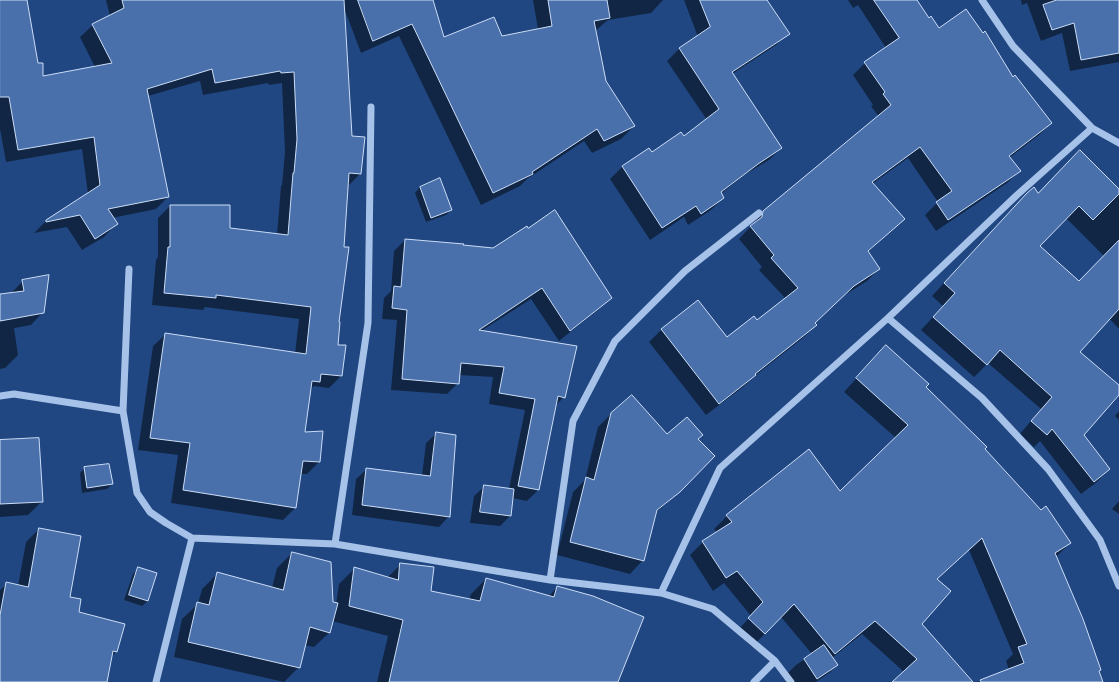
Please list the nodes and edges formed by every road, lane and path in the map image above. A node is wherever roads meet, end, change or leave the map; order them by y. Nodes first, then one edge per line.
1 (982, 0) edge
2 (371, 107) dead end
3 (1092, 128) junction
4 (1119, 143) edge
5 (759, 213) dead end
6 (129, 269) dead end
7 (888, 318) junction
8 (0, 396) edge
9 (123, 411) junction
10 (192, 538) junction
11 (334, 544) junction
12 (550, 580) junction
13 (1119, 586) edge
14 (661, 594) junction
15 (775, 661) junction
16 (156, 682) edge
17 (754, 682) edge
18 (791, 682) edge

1 - 3 street
2 - 11 street
3 - 4 street
3 - 7 street
5 - 12 street
6 - 9 street
7 - 13 street
7 - 14 street
8 - 9 street
9 - 10 street
10 - 11 street
10 - 16 street
11 - 12 street
12 - 14 street
14 - 15 street
15 - 17 street
15 - 18 street

